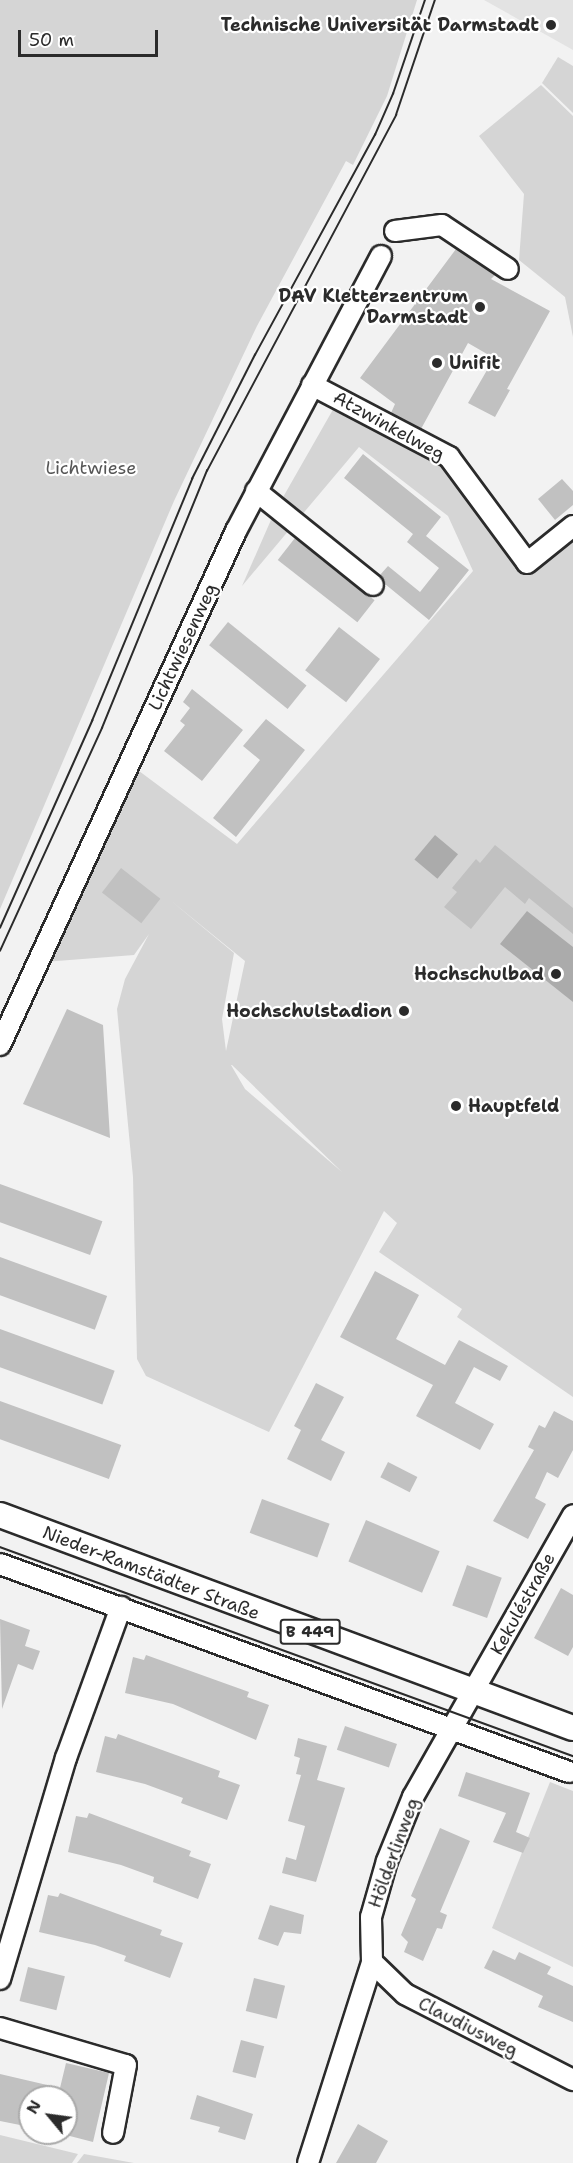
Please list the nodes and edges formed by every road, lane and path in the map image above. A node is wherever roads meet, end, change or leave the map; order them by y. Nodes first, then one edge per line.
1 (395, 231) dead end
2 (381, 256) dead end
3 (508, 269) dead end
4 (312, 385) junction
5 (256, 491) junction
6 (573, 526) edge
7 (373, 585) dead end
8 (0, 1045) edge
9 (0, 1515) edge
10 (573, 1515) edge
11 (0, 1564) edge
12 (121, 1607) junction
13 (474, 1692) junction
14 (453, 1728) junction
15 (573, 1728) edge
16 (569, 1772) dead end
17 (372, 1962) junction
18 (0, 1979) edge
19 (0, 2028) edge
20 (573, 2080) edge
21 (113, 2133) dead end
22 (308, 2163) edge

1 - 3 street
2 - 4 street, Lichtwiesenweg
4 - 5 street, Lichtwiesenweg
4 - 6 street, Atzwinkelweg
5 - 7 street
5 - 8 street, Lichtwiesenweg
9 - 13 main road, Nieder-Ramstädter Straße / B 449
10 - 13 street, Kekuléstraße
11 - 12 street
12 - 14 street
12 - 18 street
13 - 14 street, Hölderlinweg
13 - 15 main road, Nieder-Ramstädter Straße / B 449
14 - 16 street
14 - 17 street, Hölderlinweg
17 - 20 street, Claudiusweg
17 - 22 street, Hölderlinweg
19 - 21 street

